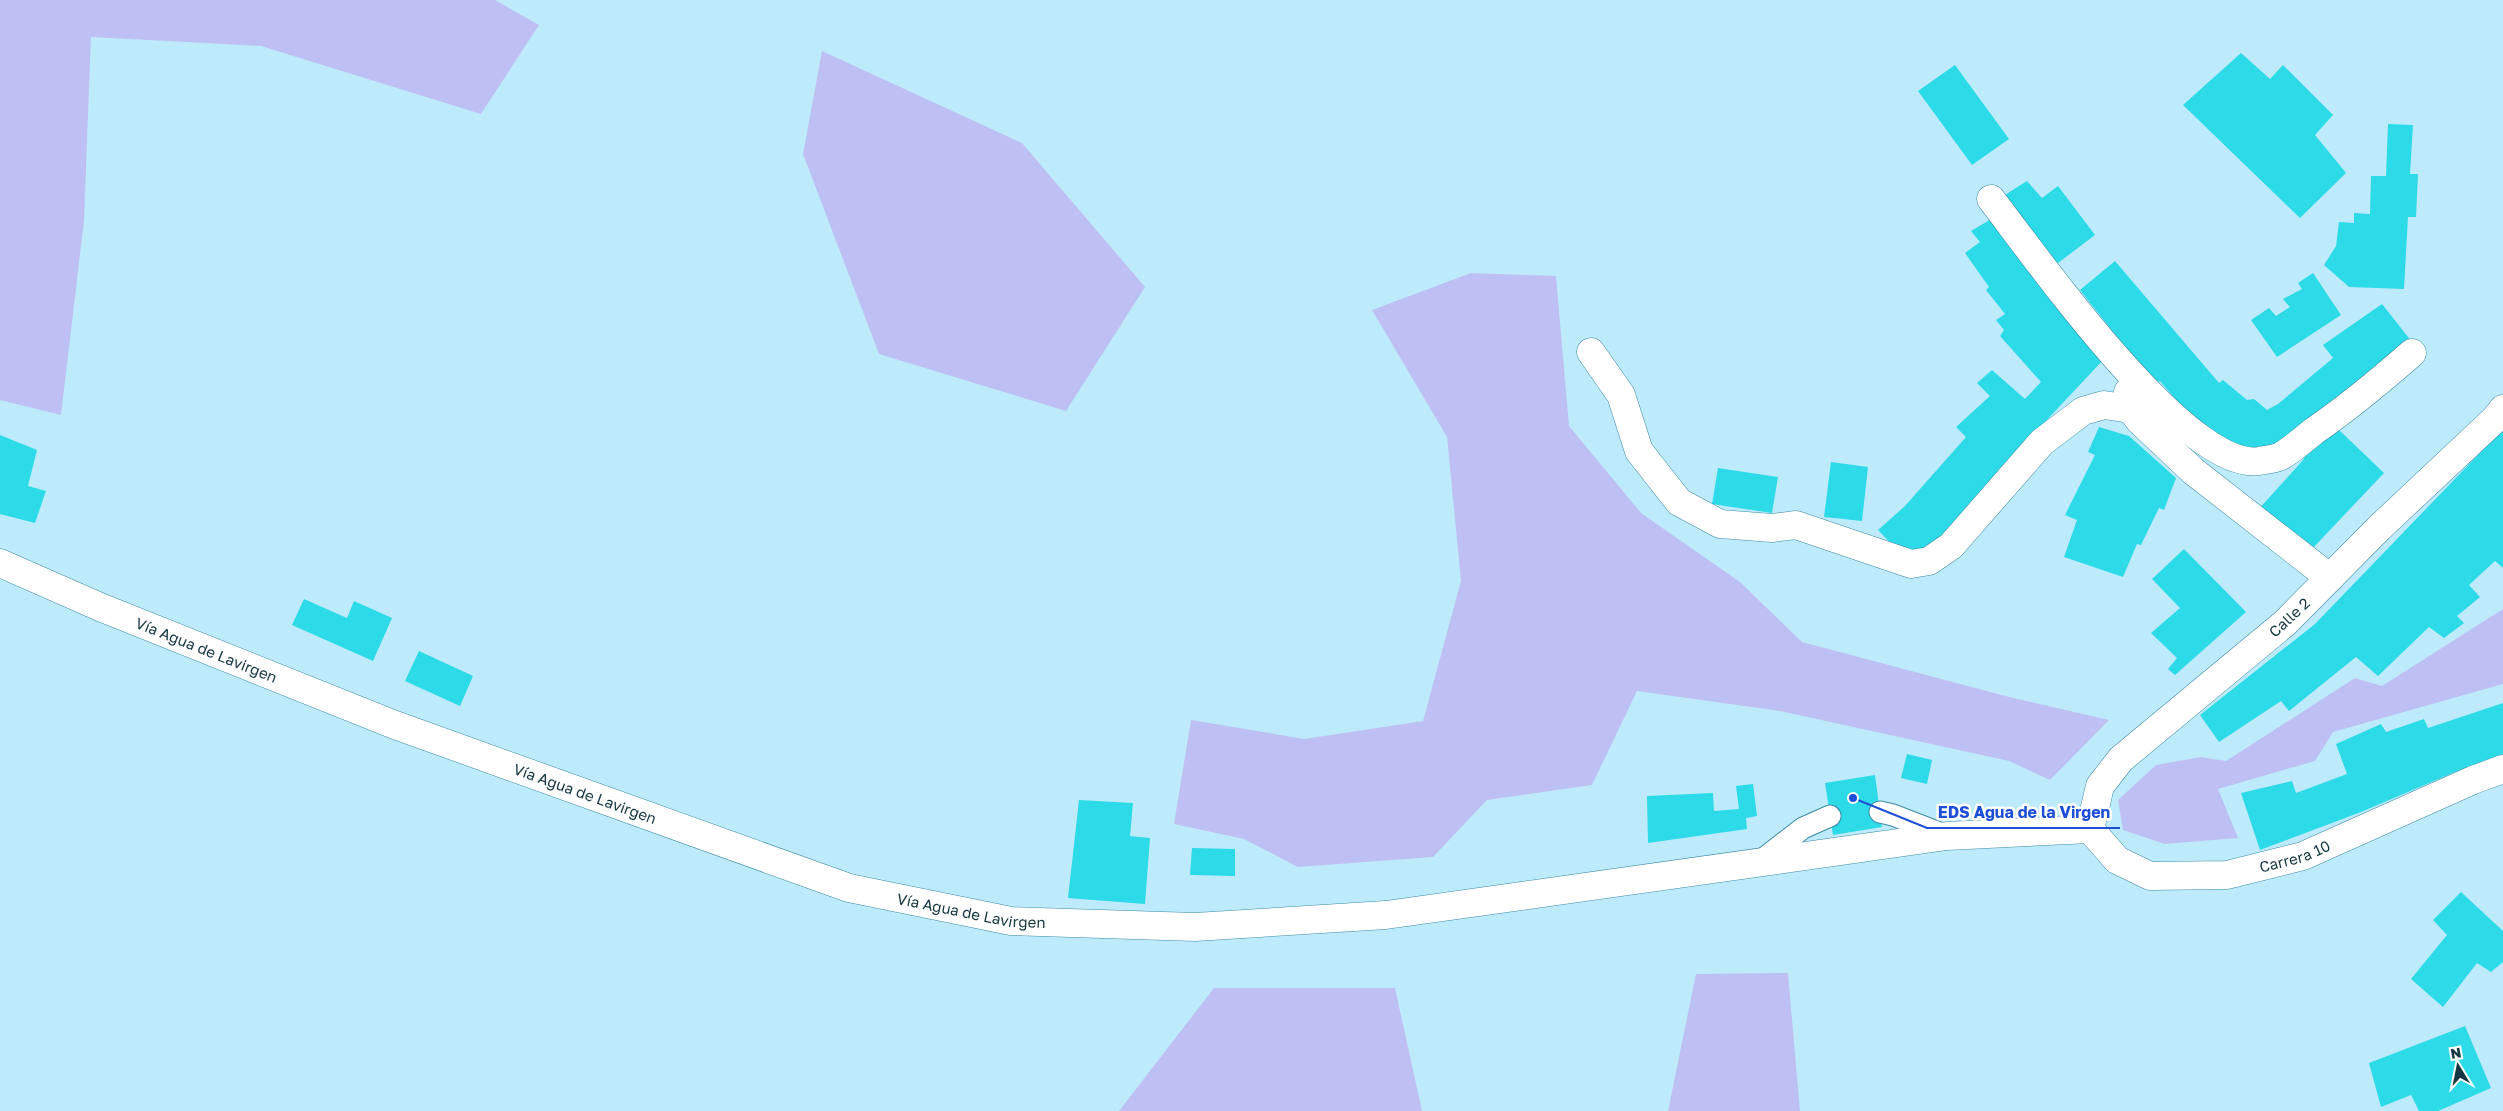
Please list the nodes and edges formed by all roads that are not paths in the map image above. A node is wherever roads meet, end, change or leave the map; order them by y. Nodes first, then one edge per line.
1 (1991, 199) dead end
2 (1591, 352) dead end
3 (2412, 353) dead end
4 (2122, 364) junction
5 (2131, 409) junction
6 (2503, 409) edge
7 (0, 563) edge
8 (2330, 578) junction
9 (2503, 770) edge
10 (1880, 812) dead end
11 (1830, 816) dead end
12 (2090, 829) junction
13 (1947, 836) junction
14 (1758, 863) junction

1 - 4 street
2 - 5 street
3 - 4 street
4 - 5 street
5 - 8 street
6 - 8 street, Calle 2
7 - 14 street, Vía Agua de Lavirgen
8 - 12 street, Calle 2
9 - 12 street, Carrera 10
10 - 13 lane
11 - 14 lane
12 - 13 street, Vía Agua de Lavirgen
13 - 14 street, Vía Agua de Lavirgen

